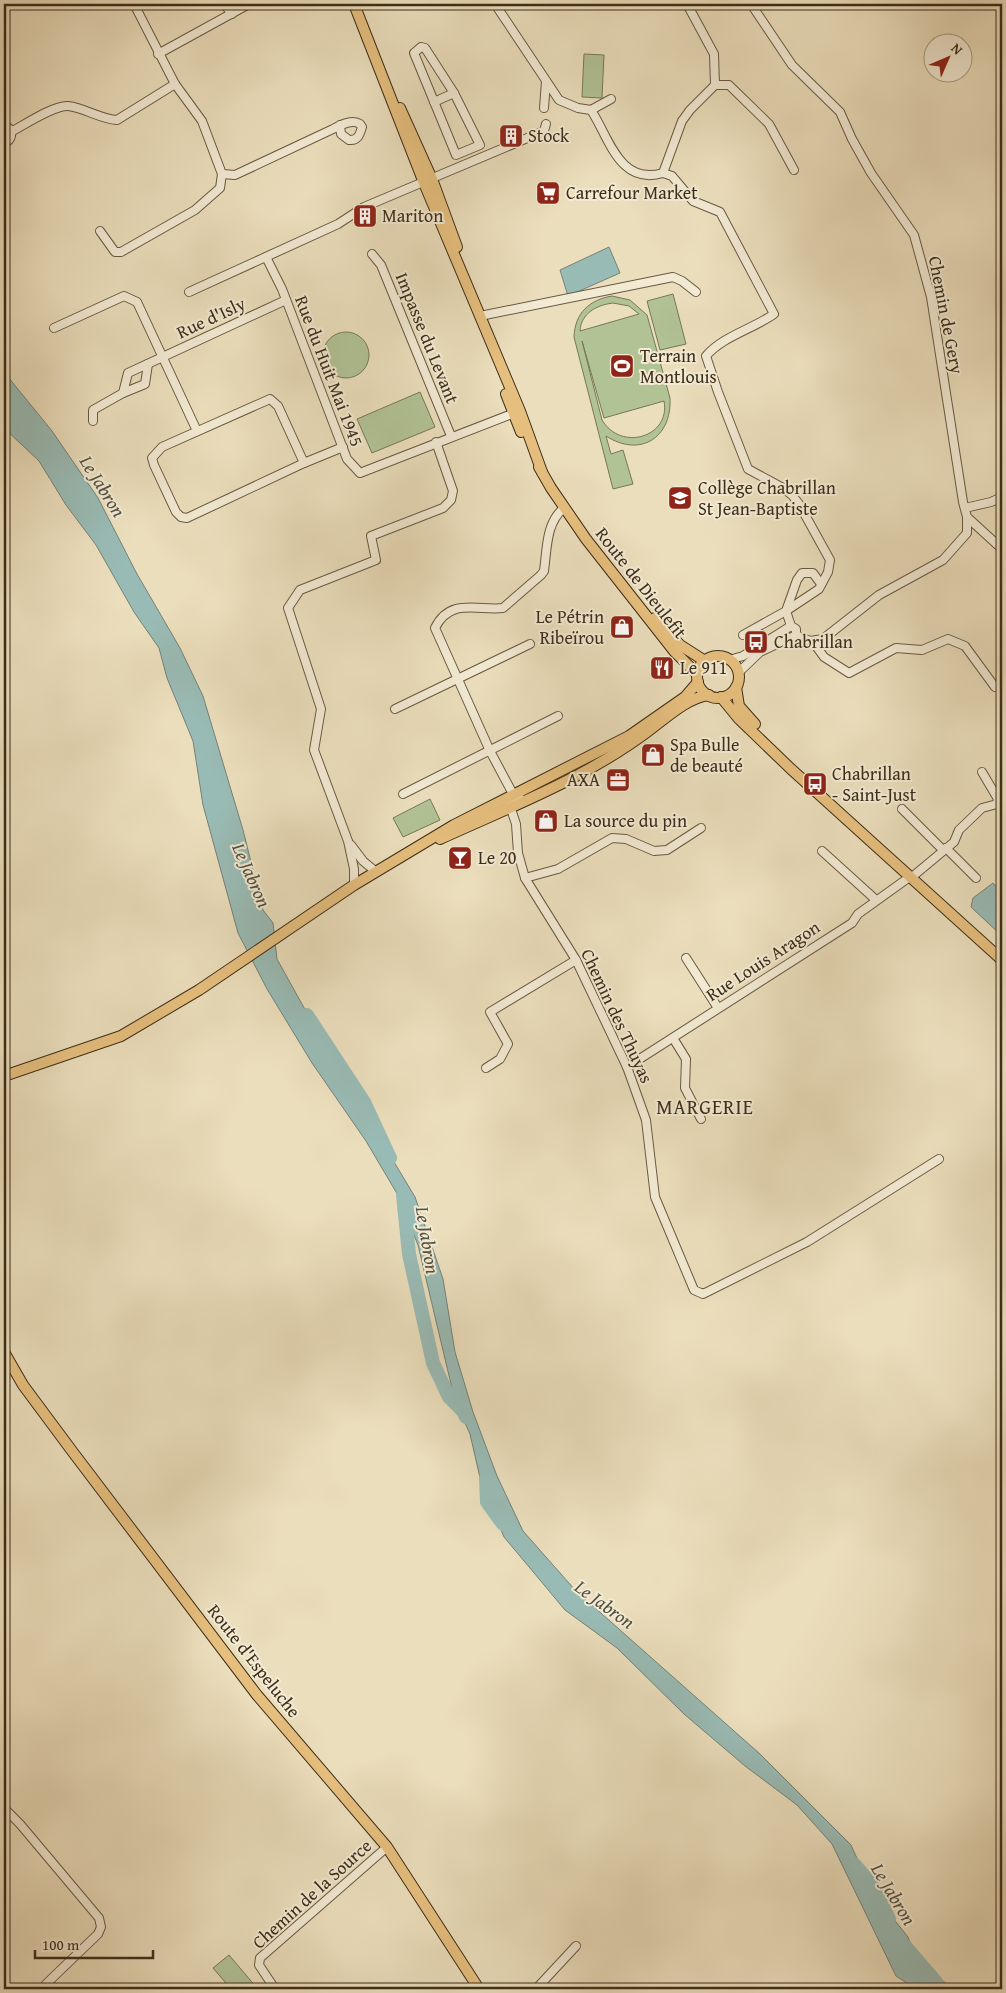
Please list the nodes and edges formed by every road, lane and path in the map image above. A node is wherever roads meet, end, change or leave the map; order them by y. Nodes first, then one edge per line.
1 (134, 4) edge
2 (224, 4) edge
3 (249, 4) edge
4 (354, 4) edge
5 (495, 4) edge
6 (687, 4) edge
7 (752, 4) edge
8 (232, 14) junction
9 (158, 54) junction
10 (546, 81) junction
11 (175, 84) junction
12 (715, 85) junction
13 (387, 86) junction
14 (454, 93) junction
15 (610, 99) dead end
16 (434, 102) junction
17 (544, 108) dead end
18 (591, 110) junction
19 (546, 124) dead end
20 (4, 125) edge
21 (340, 126) dead end
22 (11, 132) junction
23 (4, 143) edge
24 (469, 149) junction
25 (474, 162) junction
26 (794, 170) dead end
27 (663, 173) junction
28 (222, 174) junction
29 (428, 181) junction
30 (100, 231) dead end
31 (372, 254) dead end
32 (266, 257) junction
33 (468, 286) junction
34 (189, 292) dead end
35 (696, 292) dead end
36 (286, 300) junction
37 (480, 316) junction
38 (54, 328) dead end
39 (162, 357) junction
40 (148, 364) junction
41 (123, 393) junction
42 (516, 412) junction
43 (93, 421) dead end
44 (197, 431) junction
45 (451, 436) junction
46 (436, 442) junction
47 (343, 447) junction
48 (304, 463) junction
49 (1002, 497) edge
50 (564, 508) junction
51 (964, 508) junction
52 (967, 517) junction
53 (1002, 549) edge
54 (821, 584) junction
55 (786, 611) junction
56 (791, 626) junction
57 (742, 635) dead end
58 (796, 635) junction
59 (813, 642) junction
60 (530, 644) dead end
61 (729, 660) junction
62 (705, 661) junction
63 (738, 673) junction
64 (697, 678) junction
65 (458, 679) junction
66 (995, 686) dead end
67 (736, 687) junction
68 (709, 696) junction
69 (721, 697) junction
70 (395, 709) dead end
71 (558, 716) dead end
72 (490, 751) junction
73 (982, 772) dead end
74 (547, 779) junction
75 (403, 794) dead end
76 (514, 796) junction
77 (510, 808) junction
78 (902, 809) dead end
79 (701, 828) dead end
80 (866, 837) junction
81 (348, 841) junction
82 (944, 849) junction
83 (822, 851) dead end
84 (401, 857) junction
85 (376, 871) junction
86 (912, 876) junction
87 (525, 878) junction
88 (976, 878) dead end
89 (354, 885) junction
90 (876, 900) junction
91 (686, 958) dead end
92 (576, 960) junction
93 (1002, 960) edge
94 (718, 1008) junction
95 (673, 1038) junction
96 (627, 1067) junction
97 (486, 1068) dead end
98 (4, 1076) edge
99 (701, 1119) dead end
100 (939, 1159) dead end
101 (4, 1352) edge
102 (4, 1808) edge
103 (387, 1847) junction
104 (576, 1946) dead end
105 (46, 1984) dead end
106 (274, 1989) edge
107 (479, 1989) edge
108 (536, 1989) edge

1 - 9 street
2 - 8 street
3 - 8 street
4 - 13 main road, Route de Dieulefit
5 - 10 street
6 - 12 street
7 - 51 street, Chemin de Gery
8 - 9 street
9 - 11 street
10 - 17 street
10 - 18 street
11 - 22 street
11 - 28 street
12 - 26 street
12 - 27 street
13 - 29 main road, Route de Dieulefit
13 - 29 main road, Route de Dieulefit
14 - 16 street
14 - 16 street
14 - 24 street
15 - 18 street
16 - 24 street
18 - 27 street
19 - 25 street
20 - 22 street
21 - 28 street
22 - 23 street
24 - 25 street
25 - 29 street
27 - 54 street
28 - 30 street
29 - 32 street
29 - 33 main road, Route de Dieulefit
29 - 33 main road, Route de Dieulefit
31 - 45 street, Impasse du Levant
32 - 34 street
32 - 36 street, Rue du Huit Mai 1945
33 - 37 main road, Route de Dieulefit
35 - 37 street
36 - 39 street, Rue d'Isly
36 - 47 street, Rue du Huit Mai 1945
37 - 42 main road, Route de Dieulefit
38 - 39 street
39 - 40 street, Rue d'Isly
39 - 44 street
40 - 41 street, Rue d'Isly
40 - 41 street
41 - 43 street
42 - 45 street, Rue du Huit Mai 1945
42 - 50 main road, Route de Dieulefit
44 - 48 street
44 - 48 street
45 - 46 street, Rue du Huit Mai 1945
46 - 47 street, Rue du Huit Mai 1945
46 - 81 street
47 - 48 street
49 - 51 street
50 - 62 main road, Route de Dieulefit
50 - 64 main road, Route de Dieulefit
50 - 65 street
51 - 52 street, Chemin de Gery
52 - 53 street, Chemin de Gery
52 - 59 street
54 - 55 street
54 - 55 street
55 - 56 street
55 - 57 street
56 - 58 street
56 - 61 street
58 - 59 street
58 - 63 street
59 - 66 street
60 - 65 street
61 - 62 main road
61 - 63 main road
62 - 64 main road
63 - 67 main road
64 - 68 main road
64 - 74 main road
65 - 70 street
65 - 72 street
67 - 69 main road
67 - 80 main road
68 - 69 main road
68 - 77 main road
69 - 80 main road
71 - 72 street
72 - 75 street
72 - 76 street
73 - 82 street, Rue Louis Aragon
74 - 76 main road
74 - 77 street
76 - 84 main road
77 - 84 main road
77 - 87 street, Chemin des Thuyas
78 - 82 street
79 - 87 street
80 - 86 main road
81 - 85 street
81 - 89 street
82 - 86 street, Rue Louis Aragon
82 - 88 street
83 - 90 street
84 - 85 main road
85 - 89 main road
86 - 90 street, Rue Louis Aragon
86 - 93 main road
87 - 92 street, Chemin des Thuyas
89 - 98 main road
90 - 94 street, Rue Louis Aragon
91 - 94 street
92 - 96 street, Chemin des Thuyas
92 - 97 street
94 - 95 street, Rue Louis Aragon
95 - 96 street, Rue Louis Aragon
95 - 99 street
96 - 100 street, Chemin des Thuyas
101 - 103 main road, Route d'Espeluche
102 - 105 street
103 - 106 street, Chemin de la Source
103 - 107 main road, Route d'Espeluche
104 - 108 street

